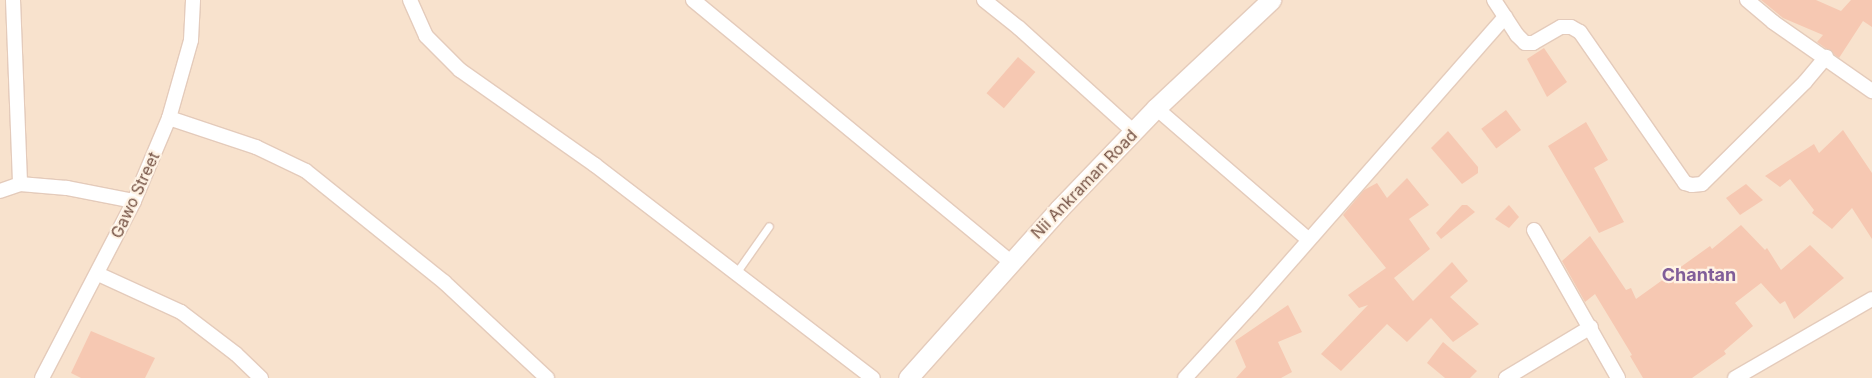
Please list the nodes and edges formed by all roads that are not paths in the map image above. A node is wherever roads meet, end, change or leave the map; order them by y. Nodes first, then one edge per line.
1 (13, 0) edge
2 (193, 0) edge
3 (410, 0) edge
4 (693, 0) edge
5 (984, 0) edge
6 (1271, 0) edge
7 (1494, 0) edge
8 (1747, 0) edge
9 (1505, 17) junction
10 (1826, 57) junction
11 (1872, 91) edge
12 (1156, 108) junction
13 (170, 118) junction
14 (1134, 132) junction
15 (20, 184) junction
16 (0, 191) edge
17 (134, 201) junction
18 (769, 226) dead end
19 (1534, 230) dead end
20 (1308, 239) junction
21 (1011, 262) junction
22 (736, 273) junction
23 (98, 274) junction
24 (1872, 299) edge
25 (1590, 327) junction
26 (42, 378) edge
27 (261, 378) edge
28 (547, 378) edge
29 (873, 378) edge
30 (908, 378) edge
31 (1185, 378) edge
32 (1506, 378) edge
33 (1618, 378) edge
34 (1735, 378) edge

1 - 15 street
2 - 13 street, Gawo Street
3 - 22 street
4 - 21 street
5 - 14 street
6 - 12 street, Nii Ankraman Road
7 - 9 street
8 - 10 street
9 - 10 street
9 - 20 street
10 - 11 street
12 - 14 street, Nii Ankraman Road
12 - 20 street
13 - 17 street, Gawo Street
13 - 28 street
14 - 21 street, Nii Ankraman Road
15 - 16 street
15 - 17 street
17 - 23 street, Gawo Street
18 - 22 lane
19 - 25 street
20 - 31 street
21 - 30 street, Nii Ankraman Road
22 - 29 street
23 - 26 street, Gawo Street
23 - 27 street
24 - 34 street
25 - 32 street
25 - 33 street

